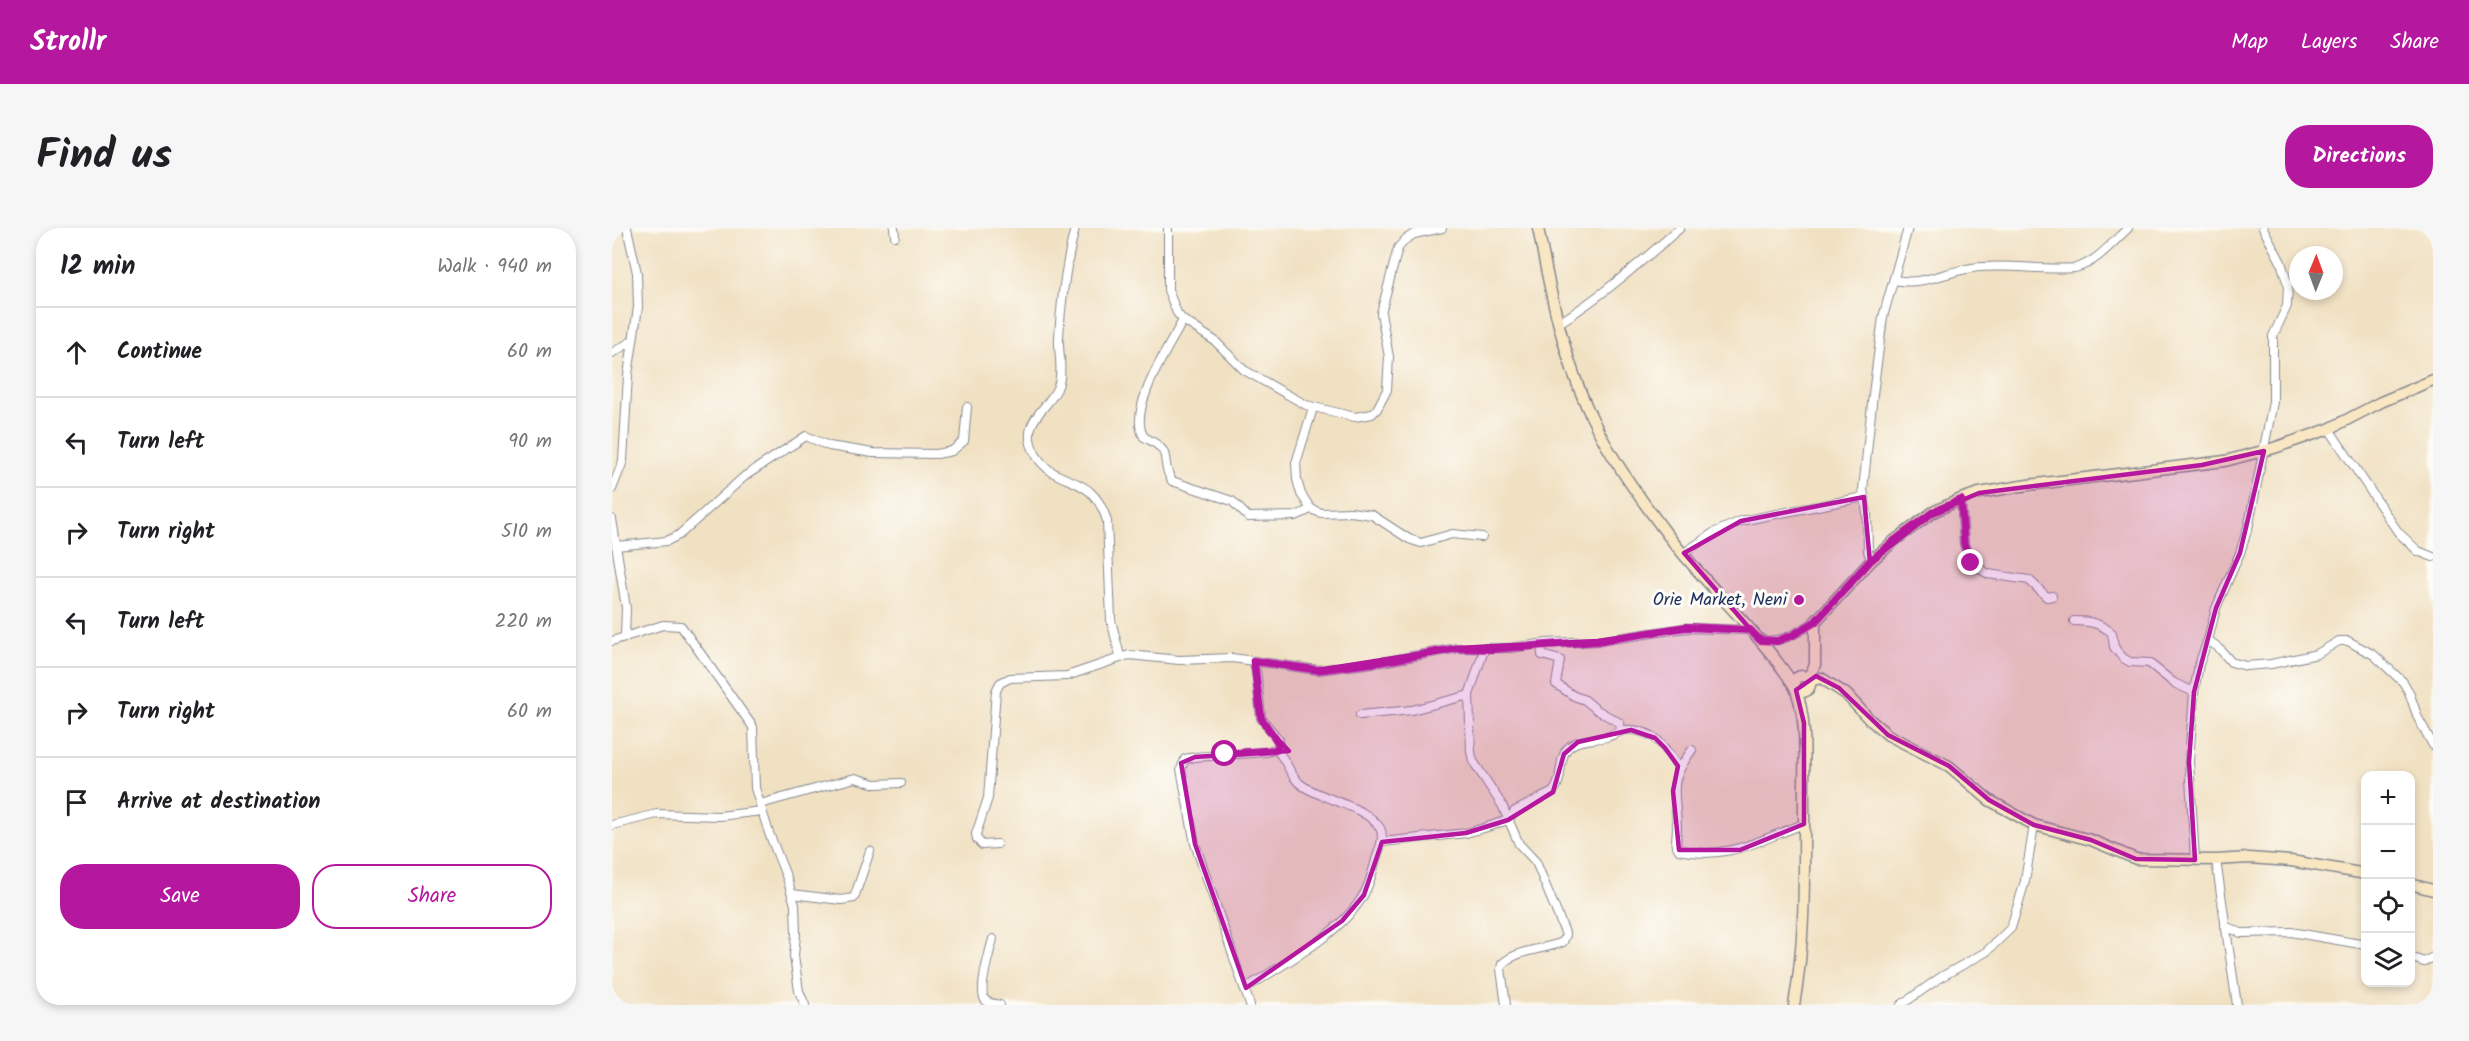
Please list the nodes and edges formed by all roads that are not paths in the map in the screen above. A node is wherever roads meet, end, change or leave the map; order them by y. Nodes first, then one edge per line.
1 (627, 228) edge
2 (1075, 228) edge
3 (1168, 228) edge
4 (1442, 228) edge
5 (1538, 228) edge
6 (1680, 228) edge
7 (1908, 228) edge
8 (2128, 228) edge
9 (2267, 229) edge
10 (1895, 280) junction
11 (1183, 320) junction
12 (1559, 323) junction
13 (632, 341) junction
14 (612, 352) edge
15 (2432, 381) edge
16 (967, 407) dead end
17 (1313, 408) junction
18 (2329, 429) junction
19 (2264, 451) junction
20 (612, 489) edge
21 (1864, 497) junction
22 (1961, 500) junction
23 (1311, 509) junction
24 (612, 519) edge
25 (1482, 537) dead end
26 (616, 546) junction
27 (1684, 554) junction
28 (2433, 557) edge
29 (1870, 561) junction
30 (2052, 596) dead end
31 (2074, 621) dead end
32 (1815, 622) junction
33 (1750, 630) junction
34 (625, 637) junction
35 (1760, 640) junction
36 (2208, 640) junction
37 (612, 641) edge
38 (1541, 644) junction
39 (1484, 650) junction
40 (1120, 656) junction
41 (1254, 661) junction
42 (1783, 669) junction
43 (1807, 681) junction
44 (1796, 688) junction
45 (2194, 692) junction
46 (1469, 695) junction
47 (1360, 715) dead end
48 (1804, 723) junction
49 (1621, 731) junction
50 (2433, 745) edge
51 (1276, 750) junction
52 (1692, 750) dead end
53 (1679, 767) junction
54 (901, 783) dead end
55 (761, 807) junction
56 (1508, 820) junction
57 (1804, 824) junction
58 (612, 825) edge
59 (2034, 825) junction
60 (1382, 842) junction
61 (997, 844) dead end
62 (870, 851) dead end
63 (2195, 860) junction
64 (2216, 860) junction
65 (2361, 873) edge
66 (2415, 885) edge
67 (2433, 890) edge
68 (792, 894) junction
69 (2225, 926) junction
70 (2241, 933) junction
71 (993, 939) dead end
72 (2361, 944) edge
73 (2228, 945) junction
74 (2433, 957) edge
75 (2415, 959) edge
76 (1246, 988) junction
77 (805, 1005) edge
78 (1000, 1005) edge
79 (1250, 1005) edge
80 (1506, 1005) edge
81 (1794, 1005) edge
82 (1901, 1005) edge
83 (2237, 1005) edge

1 - 13 street
2 - 40 street
3 - 11 street
4 - 17 street
5 - 12 street
6 - 12 street
7 - 10 street
8 - 10 street
9 - 19 street
10 - 21 street
11 - 17 street
11 - 23 street
12 - 27 street
13 - 14 street
13 - 20 street
15 - 18 street
16 - 26 street
17 - 23 street
18 - 19 street
18 - 28 street
19 - 22 street
19 - 36 street
21 - 27 street
21 - 29 street
22 - 29 street
22 - 30 street
23 - 25 street
24 - 26 street
26 - 34 street
27 - 33 street
29 - 32 street
31 - 45 street
32 - 35 street
32 - 43 street
33 - 35 street
33 - 38 street
34 - 37 street
34 - 55 street
35 - 42 street
36 - 45 street
36 - 50 street
38 - 39 street
38 - 49 street
39 - 41 street
39 - 46 street
40 - 41 street
40 - 61 street
41 - 51 street
42 - 43 street
42 - 44 street
43 - 44 street
43 - 48 street
43 - 59 street
44 - 48 street
45 - 63 street
46 - 47 street
46 - 56 street
48 - 57 street
49 - 53 street
49 - 56 street
51 - 60 street
51 - 76 street
52 - 53 street
53 - 57 street
54 - 55 street
55 - 58 street
55 - 68 street
56 - 60 street
56 - 80 street
57 - 81 street
59 - 63 street
59 - 82 street
60 - 76 street
62 - 68 street
63 - 64 street
64 - 65 street
64 - 69 street
66 - 67 street
68 - 77 street
69 - 70 street
69 - 73 street
70 - 72 street
70 - 73 street
71 - 78 street
73 - 83 street
74 - 75 street
76 - 79 street

